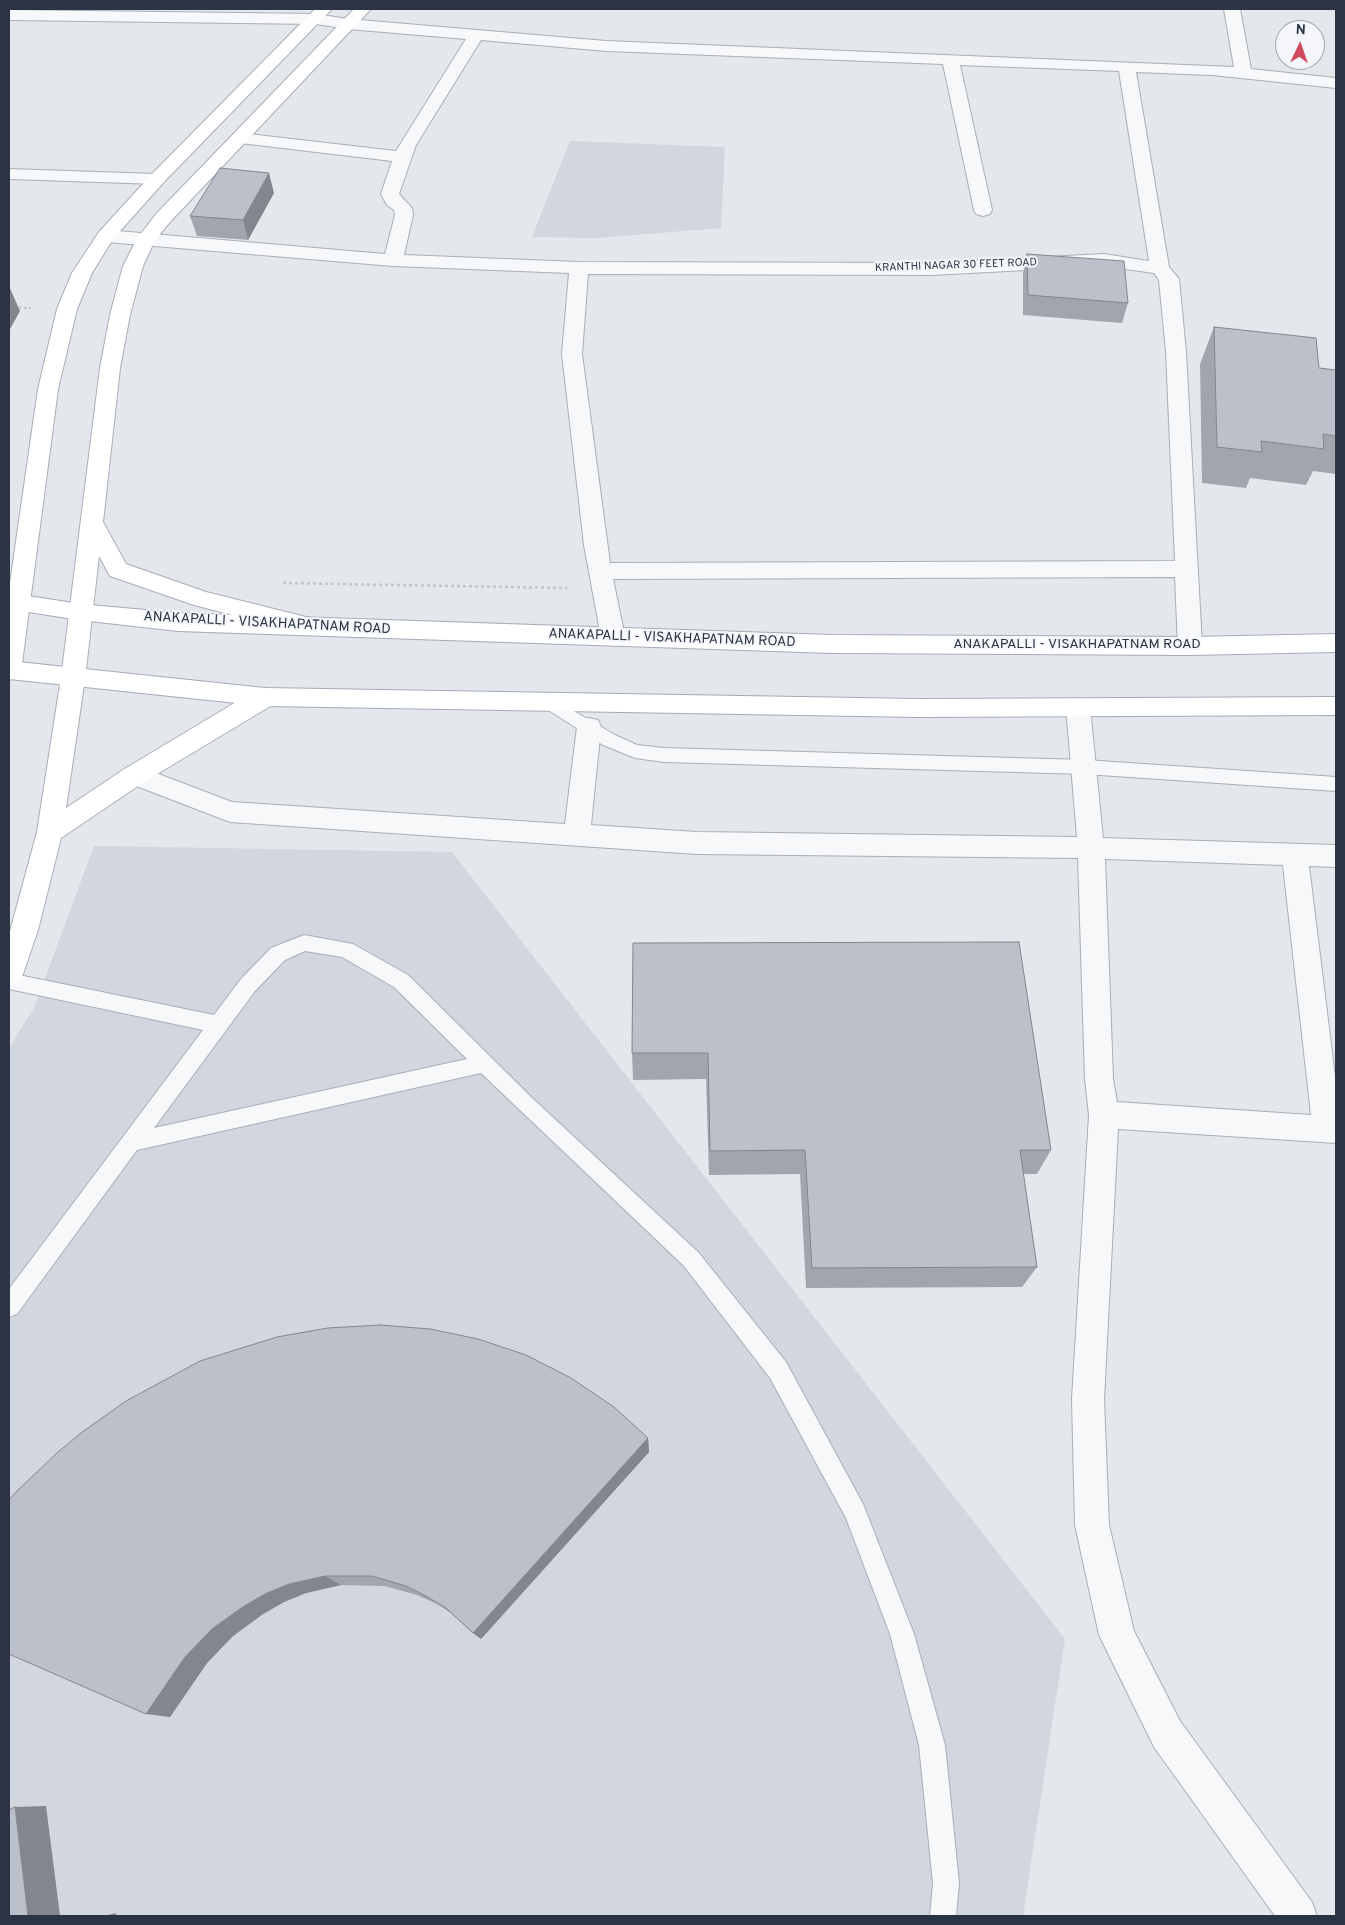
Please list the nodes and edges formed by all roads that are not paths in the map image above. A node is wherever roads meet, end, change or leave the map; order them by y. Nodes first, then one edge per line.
1 (363, 9) edge
2 (1232, 9) edge
3 (320, 14) edge
4 (9, 15) edge
5 (348, 24) junction
6 (477, 34) junction
7 (950, 59) junction
8 (1127, 67) junction
9 (1243, 72) junction
10 (1336, 82) edge
11 (240, 138) junction
12 (403, 157) junction
13 (9, 174) edge
14 (158, 179) junction
15 (983, 210) dead end
16 (106, 236) junction
17 (146, 239) junction
18 (393, 260) junction
19 (579, 268) junction
20 (1160, 268) junction
21 (31, 508) junction
22 (9, 518) edge
23 (91, 521) junction
24 (1185, 569) junction
25 (602, 580) junction
26 (13, 602) edge
27 (80, 612) junction
28 (315, 627) junction
29 (613, 637) junction
30 (1336, 643) edge
31 (1190, 646) junction
32 (9, 670) edge
33 (73, 678) junction
34 (265, 697) junction
35 (548, 702) junction
36 (1078, 706) junction
37 (1336, 706) edge
38 (589, 727) junction
39 (1085, 767) junction
40 (135, 775) junction
41 (1336, 784) edge
42 (50, 832) junction
43 (577, 835) junction
44 (1091, 848) junction
45 (1295, 856) junction
46 (1336, 856) edge
47 (9, 974) edge
48 (9, 981) edge
49 (219, 1025) junction
50 (484, 1064) junction
51 (1104, 1115) junction
52 (1331, 1130) edge
53 (131, 1142) junction
54 (9, 1306) edge
55 (943, 1916) edge
56 (1298, 1916) edge

1 - 5 main road
2 - 9 street
3 - 4 street
3 - 5 street
3 - 14 main road
5 - 6 street
5 - 11 main road
6 - 7 street
6 - 12 street
7 - 8 street
7 - 15 street
8 - 9 street
8 - 20 street
9 - 10 street
11 - 12 street
11 - 17 main road
12 - 18 street
13 - 14 street
14 - 16 main road
16 - 17 street, KRANTHI NAGAR 30 FEET ROAD
16 - 21 main road
17 - 18 street, KRANTHI NAGAR 30 FEET ROAD
17 - 23 main road
18 - 19 street, KRANTHI NAGAR 30 FEET ROAD
19 - 20 street, KRANTHI NAGAR 30 FEET ROAD
19 - 25 street
20 - 24 street
21 - 22 main road
21 - 26 main road
23 - 27 main road
23 - 28 main road
24 - 25 street
24 - 31 street
25 - 29 street
26 - 27 main road, ANAKAPALLI - VISAKHAPATNAM ROAD
26 - 32 main road
27 - 28 main road, ANAKAPALLI - VISAKHAPATNAM ROAD
27 - 33 main road
28 - 29 main road, ANAKAPALLI - VISAKHAPATNAM ROAD
29 - 31 main road, ANAKAPALLI - VISAKHAPATNAM ROAD
30 - 31 main road, ANAKAPALLI - VISAKHAPATNAM ROAD
32 - 33 main road
33 - 34 main road
33 - 42 main road
34 - 35 main road
34 - 40 main road
35 - 36 main road
35 - 38 lane
36 - 37 main road
36 - 39 street
38 - 39 lane
38 - 43 street
39 - 41 lane
39 - 44 street
40 - 42 main road
40 - 43 street
42 - 47 main road
43 - 44 street
44 - 45 street
44 - 51 street
45 - 46 street
45 - 52 street
48 - 49 lane
49 - 50 lane
49 - 53 lane
50 - 53 lane
50 - 55 lane
51 - 52 street
51 - 56 street
53 - 54 lane

